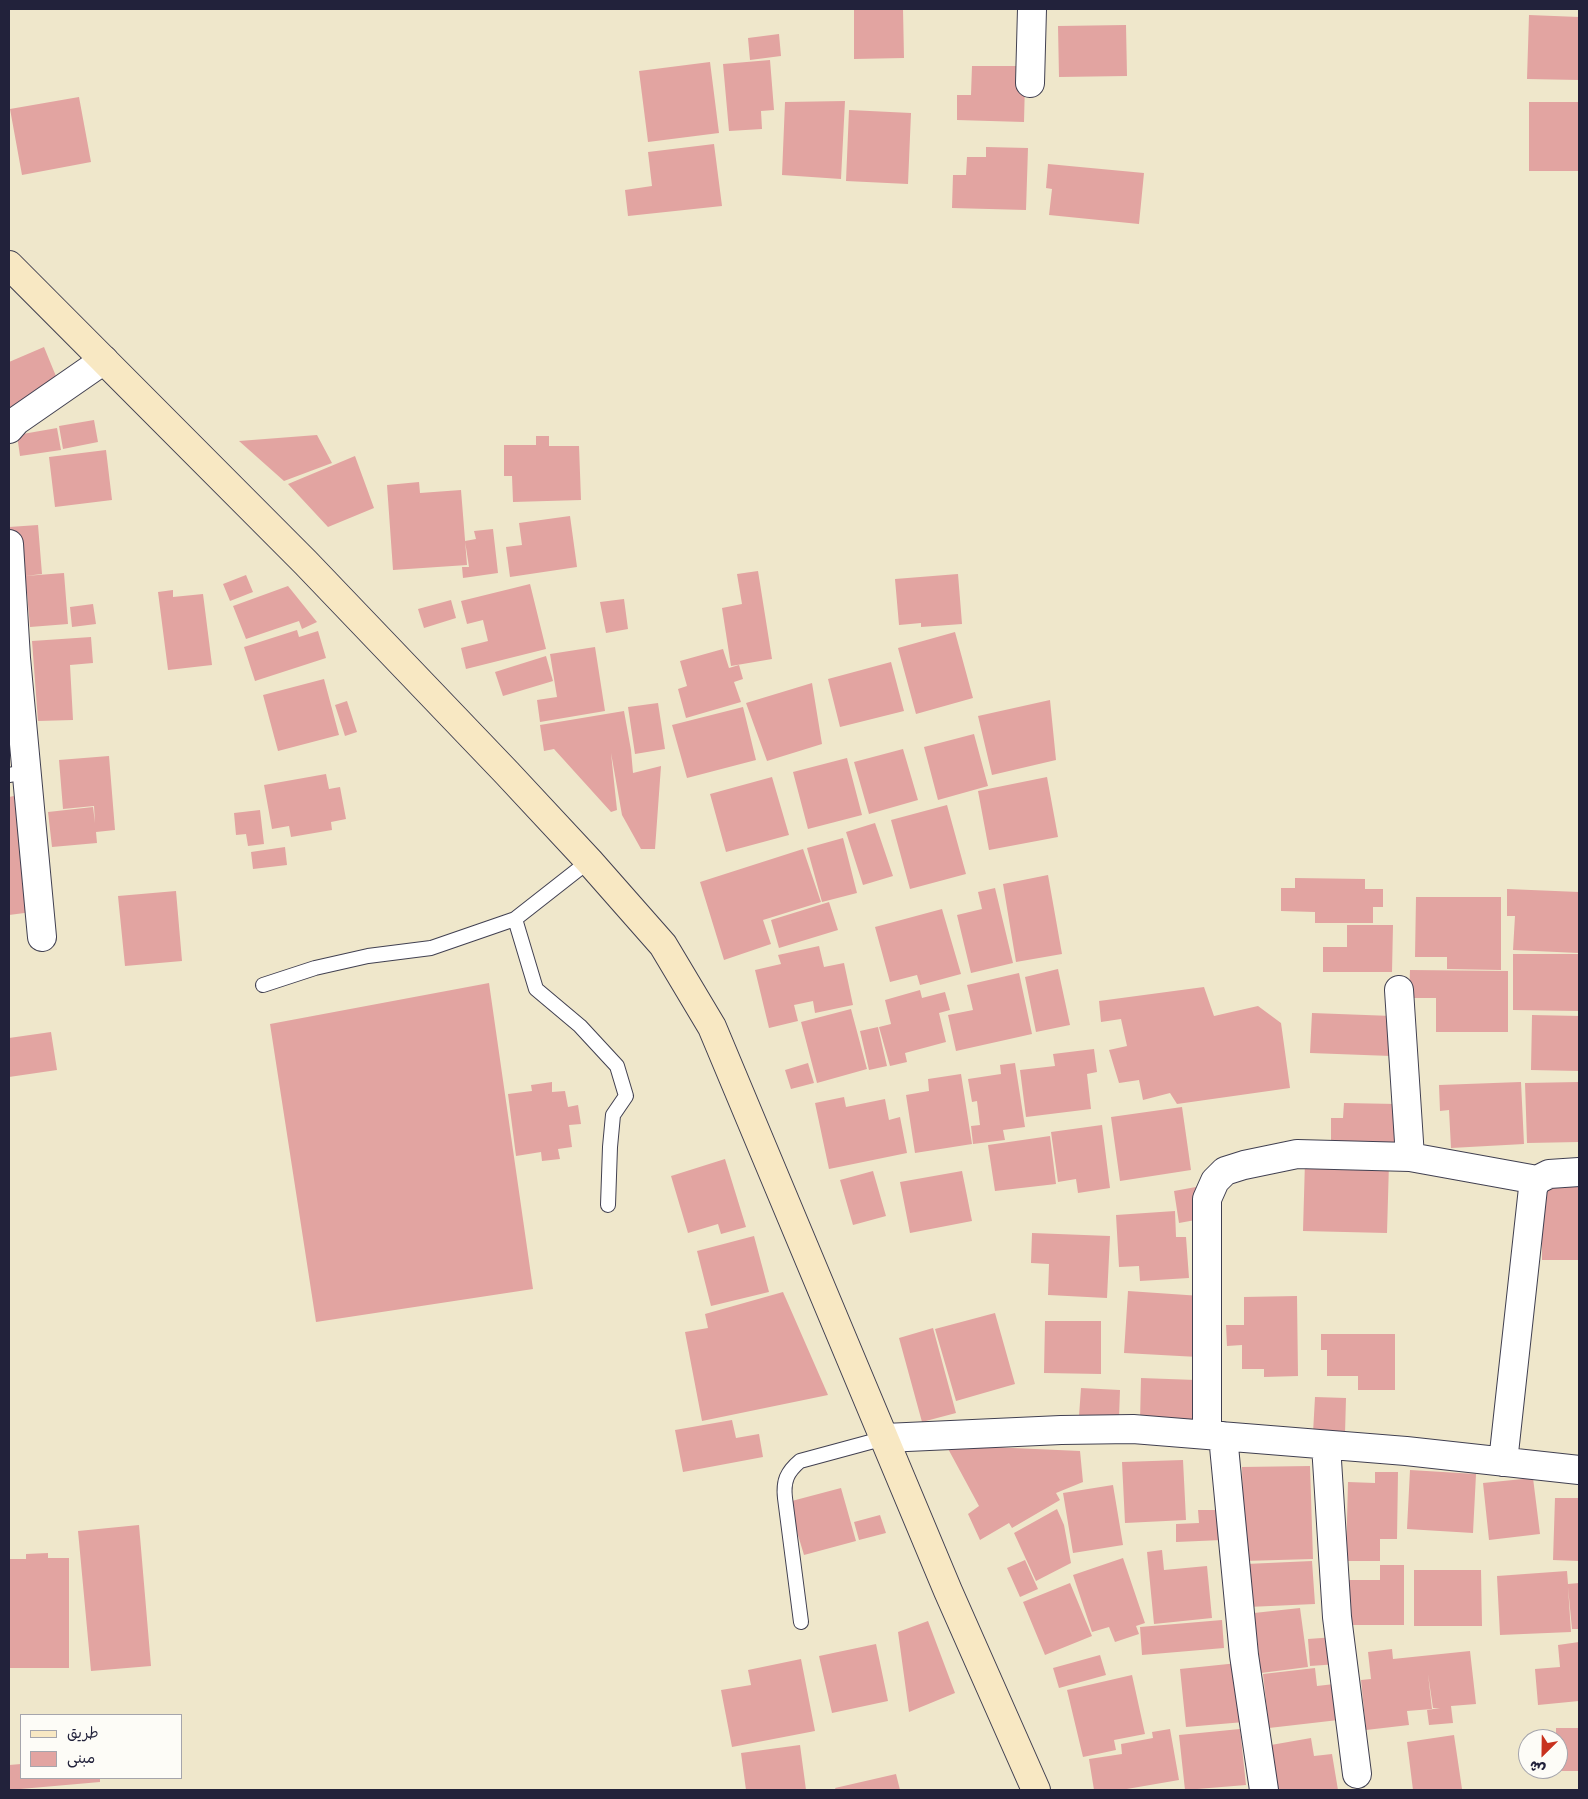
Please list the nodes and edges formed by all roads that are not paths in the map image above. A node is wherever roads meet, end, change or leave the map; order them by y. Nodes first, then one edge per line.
1 (1032, 9) edge
2 (1030, 84) dead end
3 (9, 264) edge
4 (104, 360) junction
5 (9, 429) edge
6 (9, 552) edge
7 (18, 774) edge
8 (589, 861) junction
9 (515, 919) junction
10 (42, 937) dead end
11 (263, 985) dead end
12 (1399, 990) dead end
13 (1410, 1157) junction
14 (1579, 1172) edge
15 (1537, 1180) junction
16 (608, 1205) dead end
17 (1215, 1436) junction
18 (884, 1438) junction
19 (1326, 1445) junction
20 (1503, 1462) junction
21 (1579, 1470) edge
22 (801, 1622) dead end
23 (1357, 1774) dead end
24 (1036, 1790) edge
25 (1264, 1790) edge

1 - 2 street
3 - 4 street
4 - 5 street
4 - 8 street
6 - 7 street
7 - 10 street
8 - 9 lane
8 - 18 street
9 - 11 lane
9 - 16 lane
12 - 13 street
13 - 15 street
13 - 17 street
14 - 15 street
15 - 20 street
17 - 18 street
17 - 19 street
17 - 25 street
18 - 22 lane
18 - 24 street
19 - 20 street
19 - 23 street
20 - 21 street

